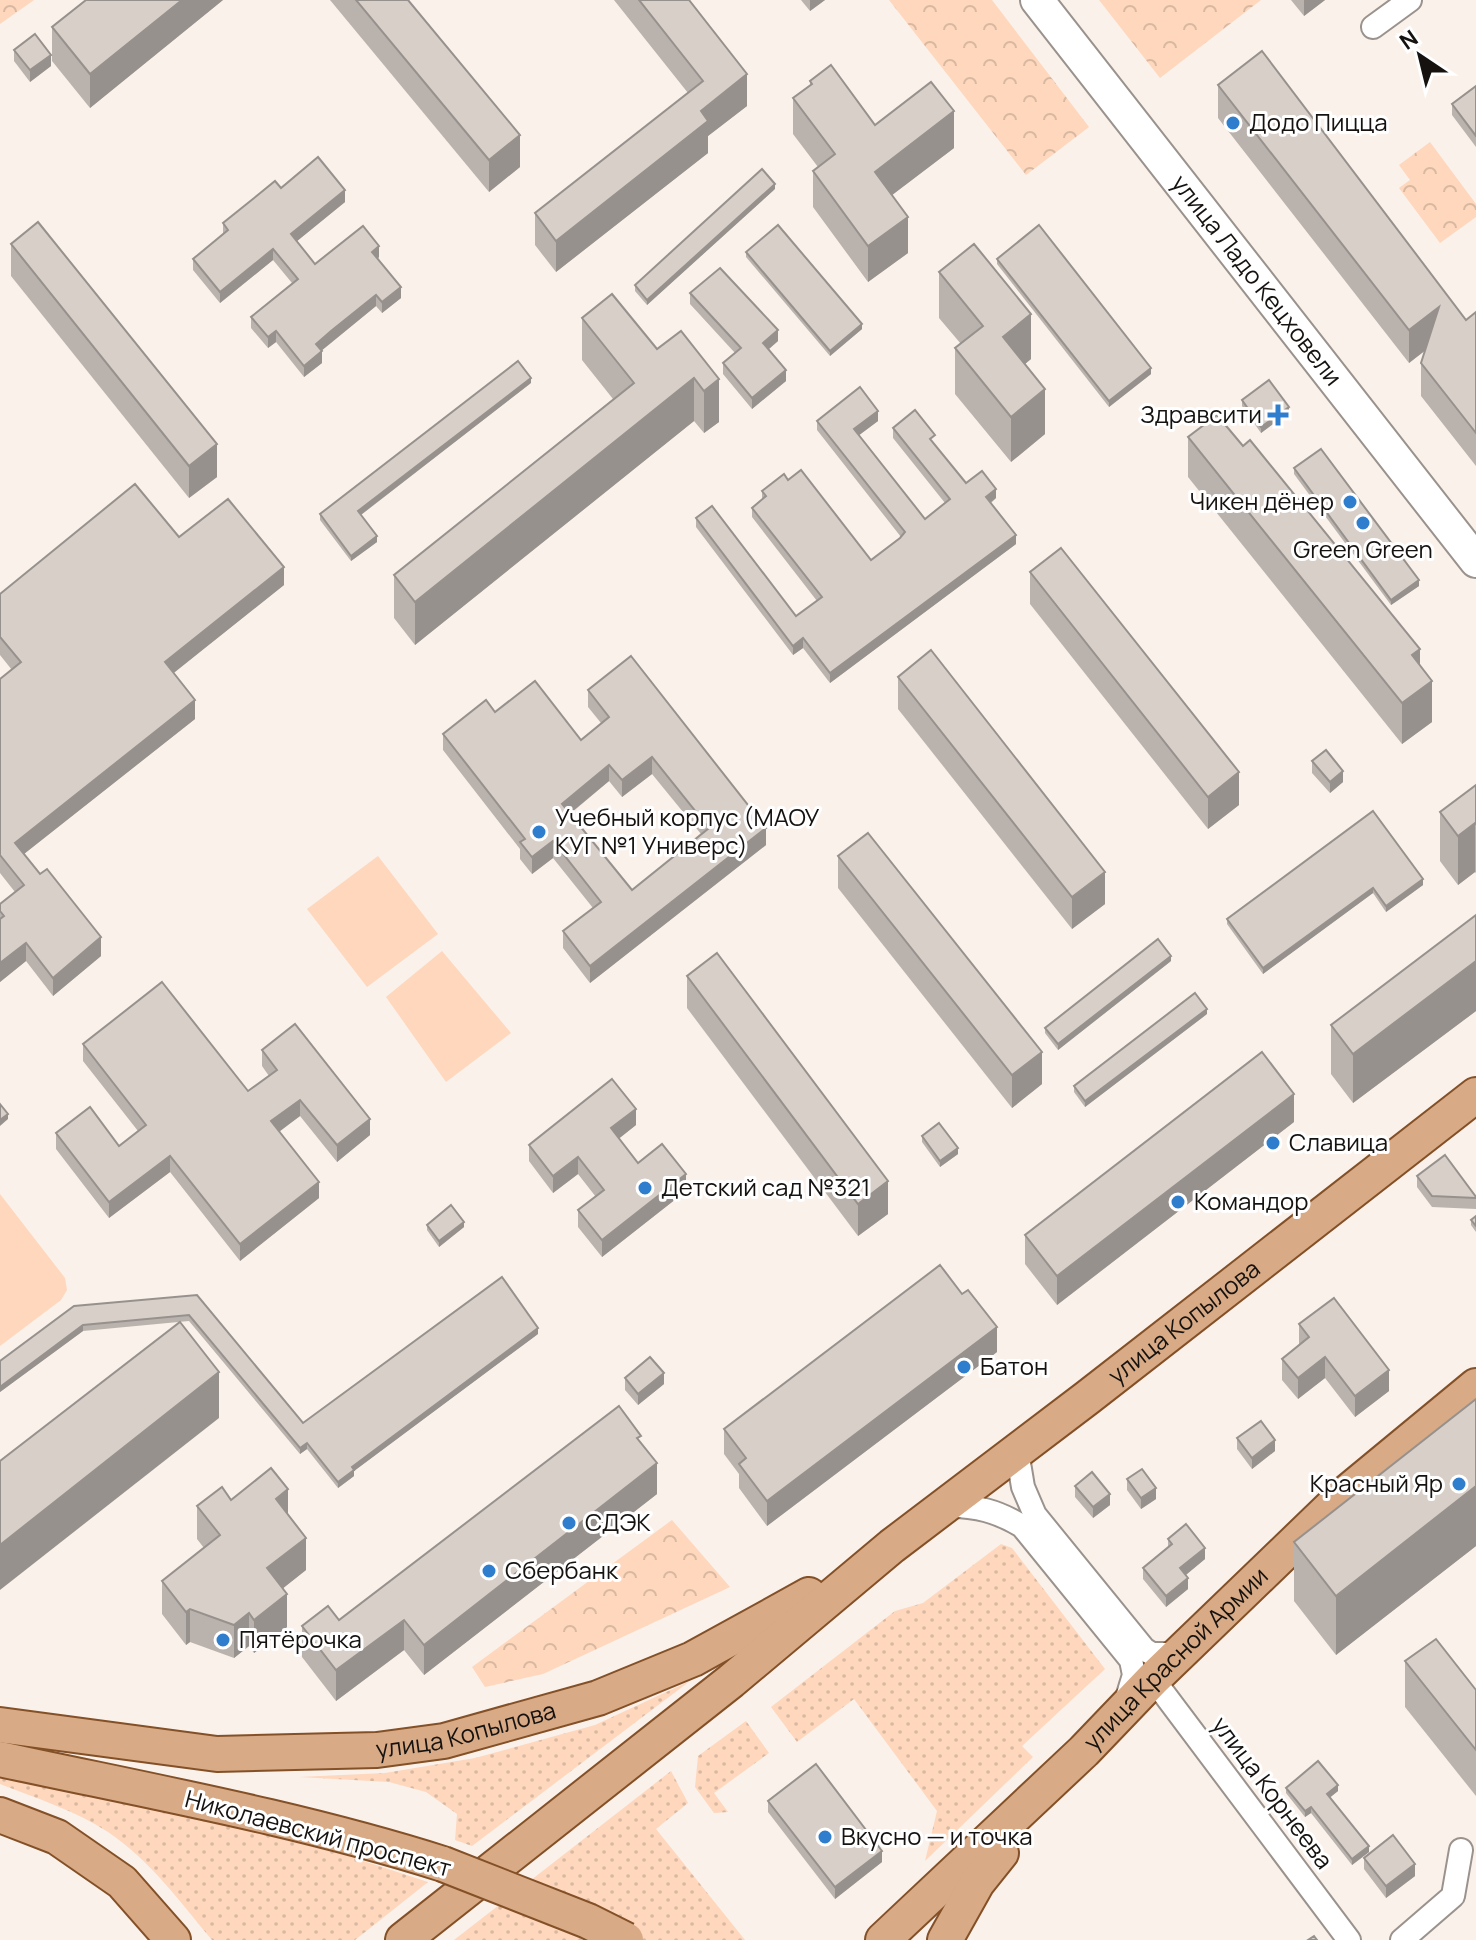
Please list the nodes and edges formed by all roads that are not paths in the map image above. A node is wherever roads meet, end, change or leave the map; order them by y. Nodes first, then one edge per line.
1 (1037, 0) edge
2 (1410, 0) edge
3 (1373, 27) dead end
4 (1476, 561) edge
5 (1476, 1095) edge
6 (1476, 1386) edge
7 (1017, 1451) junction
8 (947, 1505) junction
9 (892, 1546) junction
10 (1178, 1654) junction
11 (1153, 1679) junction
12 (1123, 1709) junction
13 (0, 1725) edge
14 (1084, 1751) junction
15 (0, 1759) edge
16 (0, 1815) edge
17 (1461, 1850) dead end
18 (173, 1940) edge
19 (403, 1940) edge
20 (626, 1940) edge
21 (883, 1940) edge
22 (945, 1940) edge
23 (1349, 1940) edge
24 (1402, 1940) edge

1 - 4 main road, улица Ладо Кецховели
2 - 3 street
5 - 7 main road, улица Копылова
6 - 10 main road, улица Красной Армии
7 - 8 main road, улица Копылова
7 - 10 street
8 - 9 main road, улица Копылова
8 - 12 street
9 - 13 main road, улица Копылова
9 - 19 main road, улица Копылова
10 - 11 main road, улица Красной Армии
11 - 12 main road, улица Красной Армии
11 - 23 street, улица Корнеева
12 - 14 main road, улица Красной Армии
14 - 21 main road, улица Красной Армии
14 - 22 main road
15 - 20 main road, Николаевский проспект, bridge
16 - 18 main road
17 - 24 street

